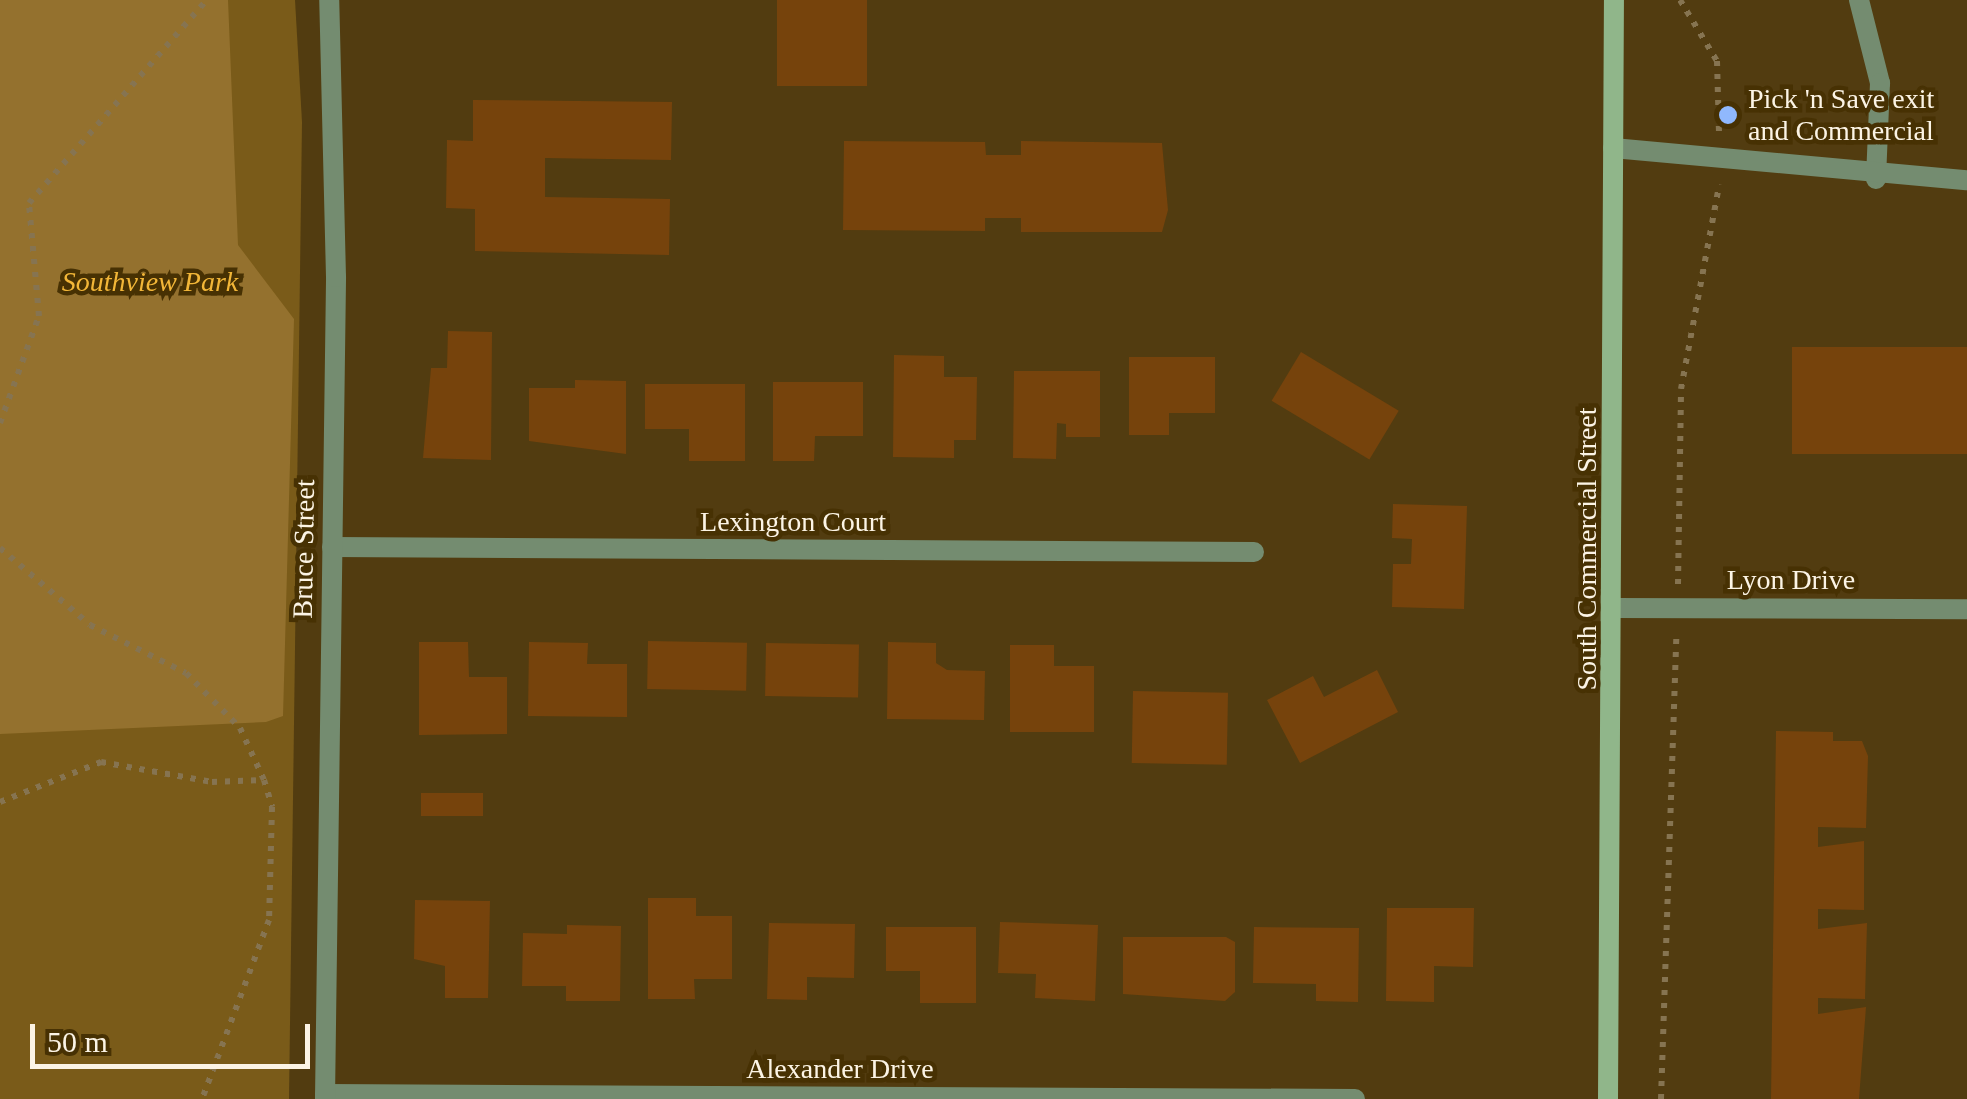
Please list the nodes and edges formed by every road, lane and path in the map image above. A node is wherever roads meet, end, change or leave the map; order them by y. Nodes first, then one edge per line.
1 (208, 0) edge
2 (330, 0) edge
3 (1614, 0) edge
4 (1680, 0) edge
5 (1859, 0) edge
6 (1613, 148) junction
7 (1719, 160) junction
8 (1876, 179) junction
9 (1967, 180) edge
10 (0, 423) edge
11 (332, 547) junction
12 (0, 548) edge
13 (1254, 552) dead end
14 (1614, 608) junction
15 (1677, 608) junction
16 (1967, 608) edge
17 (264, 780) junction
18 (0, 802) edge
19 (325, 1096) edge
20 (202, 1099) edge
21 (1355, 1099) edge
22 (1608, 1099) edge
23 (1661, 1099) edge

1 - 10 path
2 - 11 street, Bruce Street
3 - 6 main road, South Commercial Street
4 - 7 path
5 - 8 street
6 - 7 street
6 - 14 main road, South Commercial Street
7 - 8 street
7 - 15 path
8 - 9 street
11 - 13 street, Lexington Court
11 - 19 street, Bruce Street
12 - 17 path
14 - 15 street, Lyon Drive
14 - 22 main road, South Commercial Street
15 - 16 street, Lyon Drive
15 - 23 path
17 - 18 path
17 - 20 path
19 - 21 street, Alexander Drive

